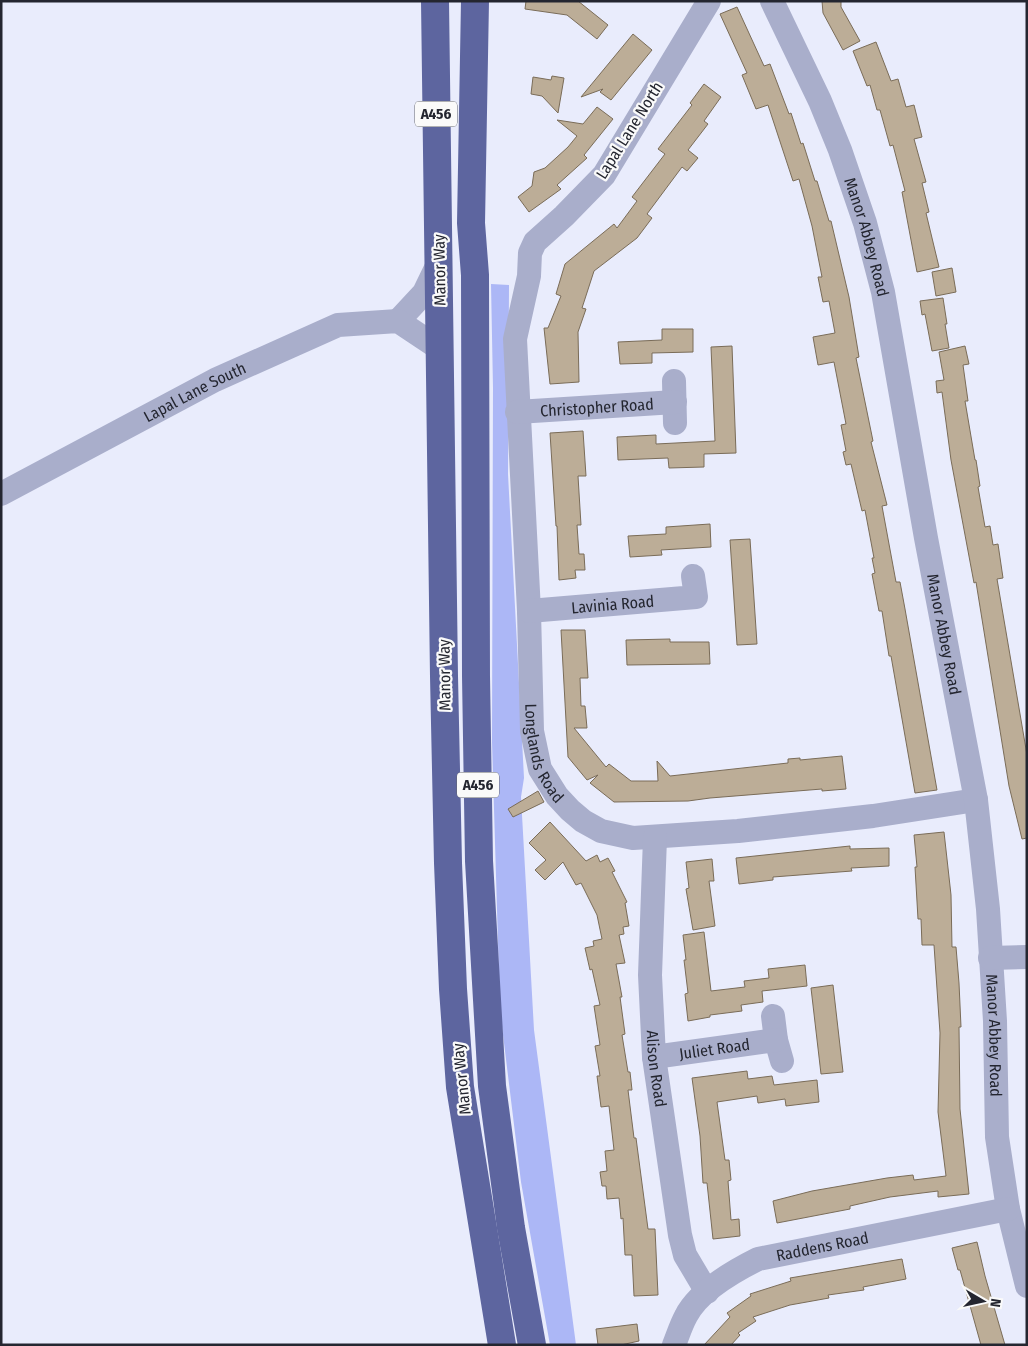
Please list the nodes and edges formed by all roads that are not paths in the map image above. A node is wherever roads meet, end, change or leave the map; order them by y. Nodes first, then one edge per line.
1 (435, 1) edge
2 (475, 1) edge
3 (708, 1) edge
4 (772, 1) edge
5 (438, 264) junction
6 (529, 276) joint
7 (398, 321) junction
8 (440, 349) junction
9 (675, 402) dead end
10 (517, 412) junction
11 (1, 494) edge
12 (695, 596) dead end
13 (529, 611) junction
14 (976, 800) junction
15 (655, 838) junction
16 (1027, 957) edge
17 (990, 958) junction
18 (773, 1016) dead end
19 (654, 1057) junction
20 (1008, 1208) junction
21 (1027, 1286) edge
22 (707, 1292) junction
23 (502, 1345) edge
24 (532, 1345) edge
25 (674, 1345) edge

1 - 5 highway, Manor Way / A456
2 - 24 highway, Manor Way / A456
3 - 6 street, Lapal Lane North
4 - 14 street, Manor Abbey Road
5 - 7 street
5 - 8 highway, Manor Way / A456
6 - 10 street, Longlands Road
7 - 8 street
7 - 11 street, Lapal Lane South
8 - 23 highway, Manor Way / A456
9 - 10 street, Christopher Road
10 - 13 street, Longlands Road
12 - 13 street, Lavinia Road
13 - 15 street, Longlands Road
14 - 15 street, Longlands Road
14 - 17 street, Manor Abbey Road
15 - 19 street, Alison Road
16 - 17 street
17 - 20 street, Manor Abbey Road
18 - 19 street, Juliet Road
19 - 22 street, Alison Road
20 - 21 street, Manor Abbey Road
20 - 22 street, Raddens Road
22 - 25 street, Raddens Road

